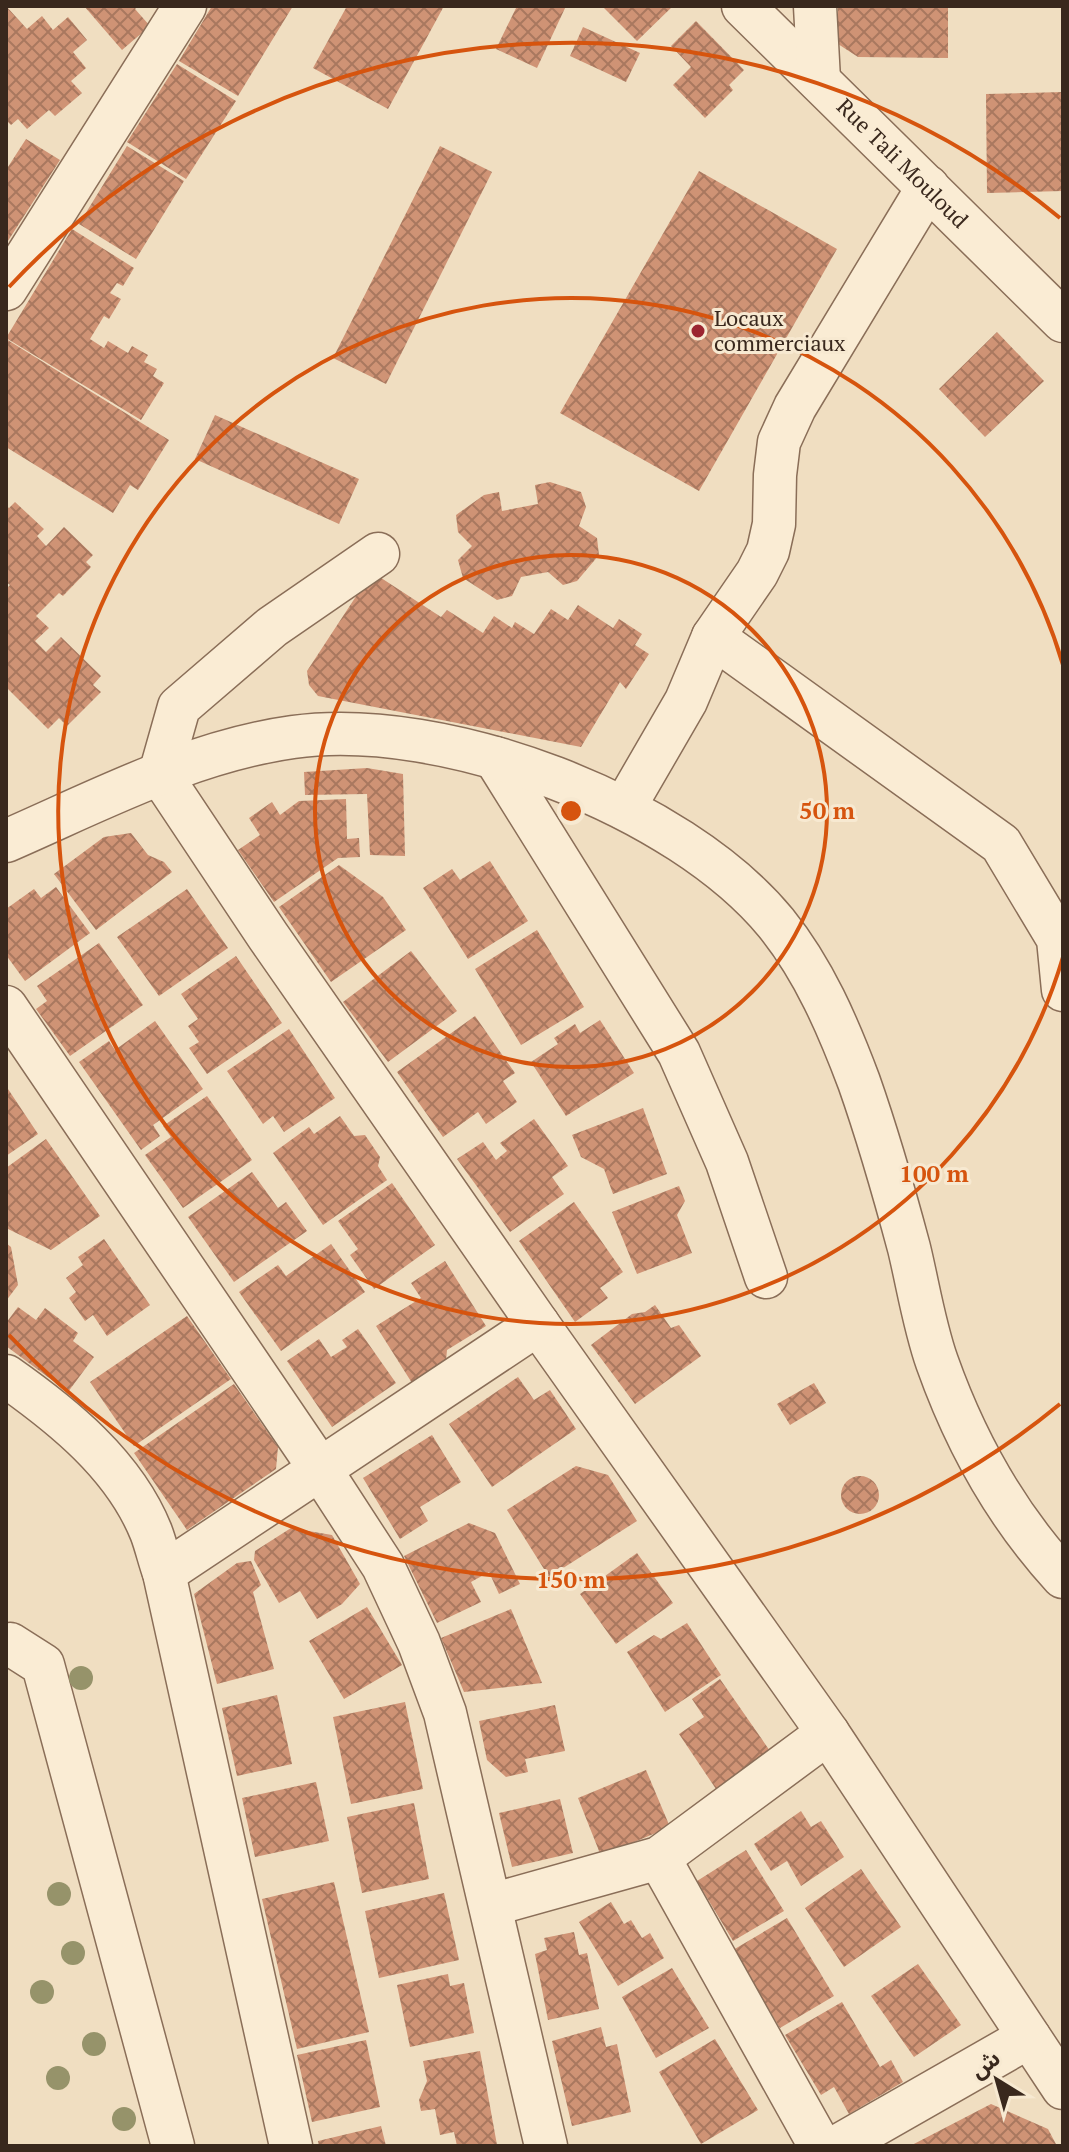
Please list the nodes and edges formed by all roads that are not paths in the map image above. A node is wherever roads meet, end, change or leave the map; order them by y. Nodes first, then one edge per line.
1 (185, 6) edge
2 (743, 6) edge
3 (815, 6) edge
4 (819, 80) junction
5 (928, 187) junction
6 (6, 289) edge
7 (1063, 321) edge
8 (378, 554) dead end
9 (713, 637) junction
10 (495, 758) junction
11 (160, 774) junction
12 (624, 808) junction
13 (6, 841) edge
14 (1063, 990) edge
15 (6, 1007) edge
16 (766, 1277) dead end
17 (538, 1324) junction
18 (6, 1376) edge
19 (320, 1469) junction
20 (164, 1573) junction
21 (1063, 1577) edge
22 (6, 1645) edge
23 (828, 1733) junction
24 (659, 1858) junction
25 (491, 1905) junction
26 (1029, 2037) junction
27 (1063, 2088) edge
28 (173, 2146) edge
29 (291, 2146) edge
30 (546, 2146) edge
31 (820, 2146) edge
32 (838, 2146) edge

1 - 6 street
2 - 4 street, Rue Tali Mouloud
3 - 4 street
4 - 5 street, Rue Tali Mouloud
5 - 7 street, Rue Tali Mouloud
5 - 9 street
8 - 11 street
9 - 12 street
9 - 14 street
10 - 11 street
10 - 12 street
10 - 16 street
11 - 13 street
11 - 17 street
12 - 21 street
15 - 19 street
17 - 19 street
17 - 23 street
18 - 20 street
19 - 20 street
19 - 25 street
20 - 29 street
22 - 28 street
23 - 24 street
23 - 26 street
24 - 25 street
24 - 31 street
25 - 30 street
26 - 27 street
26 - 32 street

